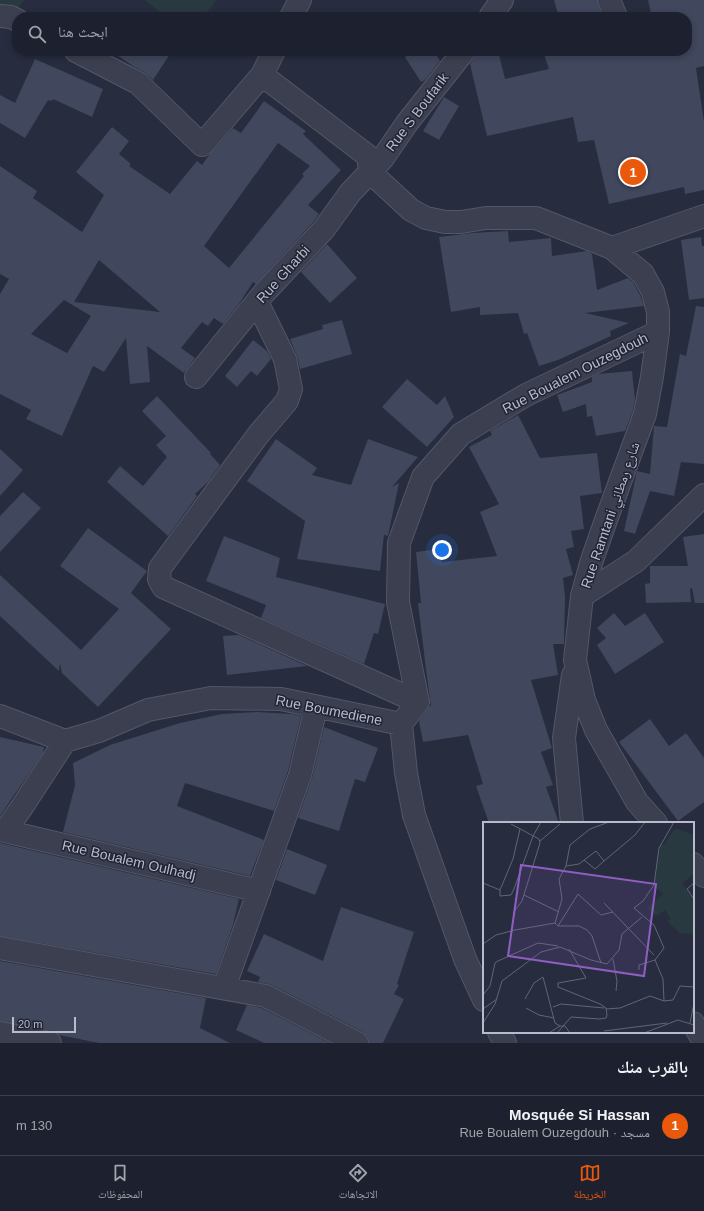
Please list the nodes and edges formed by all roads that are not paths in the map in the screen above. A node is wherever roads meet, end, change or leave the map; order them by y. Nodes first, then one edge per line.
1 (300, 0) edge
2 (502, 0) edge
3 (609, 0) edge
4 (294, 12) edge
5 (494, 12) edge
6 (614, 12) edge
7 (0, 16) edge
8 (12, 18) edge
9 (86, 56) edge
10 (272, 56) edge
11 (460, 56) edge
12 (262, 75) junction
13 (374, 162) junction
14 (704, 216) edge
15 (612, 248) junction
16 (257, 302) junction
17 (658, 332) junction
18 (196, 377) dead end
19 (704, 495) edge
20 (582, 596) junction
21 (576, 660) junction
22 (418, 702) junction
23 (316, 707) junction
24 (0, 716) edge
25 (402, 724) junction
26 (65, 741) junction
27 (572, 822) edge
28 (655, 822) edge
29 (2, 831) edge
30 (694, 865) edge
31 (704, 876) edge
32 (259, 891) junction
33 (0, 948) edge
34 (224, 988) junction
35 (483, 998) edge
36 (694, 1025) edge
37 (0, 1033) edge
38 (500, 1033) edge
39 (704, 1042) edge
40 (50, 1043) edge
41 (357, 1043) edge
42 (505, 1043) edge

1 - 4 street
2 - 5 street
3 - 6 street
7 - 8 street
9 - 12 street
10 - 12 street
11 - 13 street, Rue S Boufarik
12 - 13 street, Rue Boualem Ouzegdouh
13 - 15 street, Rue Boualem Ouzegdouh
13 - 16 street, Rue Gharbi
14 - 15 street
15 - 17 street, Rue Boualem Ouzegdouh
16 - 18 street, Rue Gharbi
16 - 22 street
17 - 20 street, Rue Ramtani شارع رمطاني
17 - 22 street, Rue Boualem Ouzegdouh
19 - 20 street
20 - 21 street, Rue Ramtani شارع رمطاني
21 - 27 street
21 - 28 street, Rue Ramtani شارع رمطاني
22 - 25 street, Rue Boumediene
23 - 25 street, Rue Boumediene
23 - 26 street, Rue Boumediene
23 - 32 street
24 - 26 street
25 - 35 street
26 - 29 street
29 - 32 street, Rue Boualem Oulhadj
30 - 31 street
32 - 34 street
33 - 34 street
34 - 41 street
36 - 39 street
37 - 40 street
38 - 42 street

